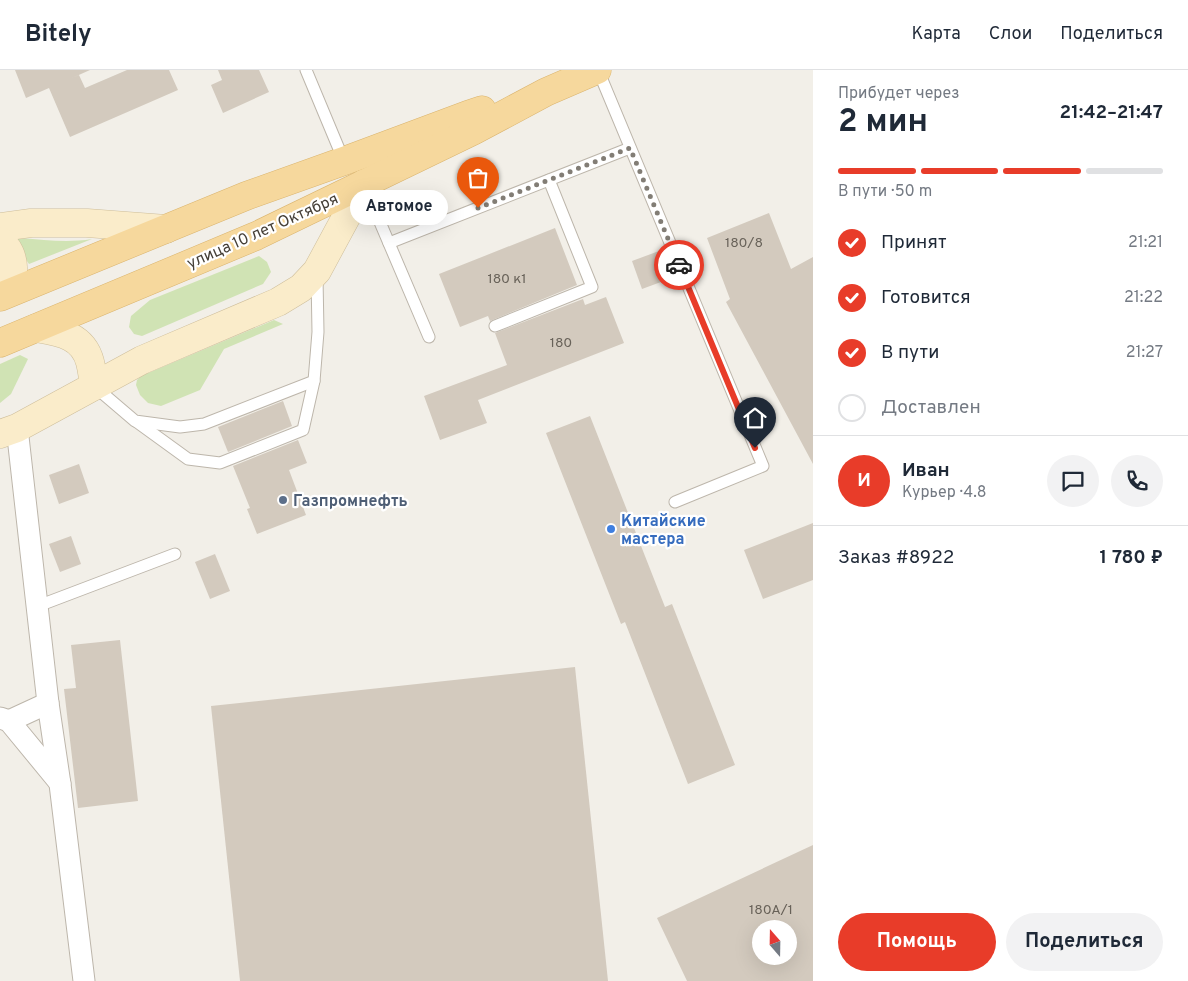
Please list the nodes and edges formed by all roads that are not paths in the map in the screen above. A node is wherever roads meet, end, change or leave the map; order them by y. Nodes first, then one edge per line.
1 (306, 70) edge
2 (597, 70) edge
3 (546, 92) junction
4 (630, 148) junction
5 (344, 162) junction
6 (549, 180) junction
7 (364, 184) junction
8 (0, 227) edge
9 (166, 229) junction
10 (0, 241) edge
11 (389, 243) junction
12 (317, 271) junction
13 (0, 296) edge
14 (495, 326) dead end
15 (36, 328) junction
16 (428, 338) dead end
17 (0, 343) edge
18 (314, 381) junction
19 (94, 386) junction
20 (135, 421) junction
21 (9, 431) edge
22 (675, 502) dead end
23 (175, 554) dead end
24 (38, 606) junction
25 (48, 703) junction
26 (3, 721) edge
27 (60, 784) junction
28 (84, 981) edge

1 - 5 lane
2 - 3 main road, улица 10 лет Октября
2 - 4 lane
3 - 5 main road, улица 10 лет Октября
3 - 7 main road, улица 10 лет Октября
4 - 6 lane
4 - 22 lane
5 - 9 main road, улица 10 лет Октября
6 - 11 lane
6 - 14 lane
7 - 11 lane
7 - 12 street
7 - 15 main road, улица 10 лет Октября
8 - 9 street
9 - 13 main road, улица 10 лет Октября
10 - 13 street
11 - 16 lane
12 - 18 lane
12 - 19 street
15 - 17 main road, улица 10 лет Октября
15 - 19 street
18 - 20 lane
18 - 20 lane
19 - 20 lane
19 - 21 street
21 - 24 street
23 - 24 lane
24 - 25 street
25 - 26 street
25 - 27 street
26 - 27 street
27 - 28 street

